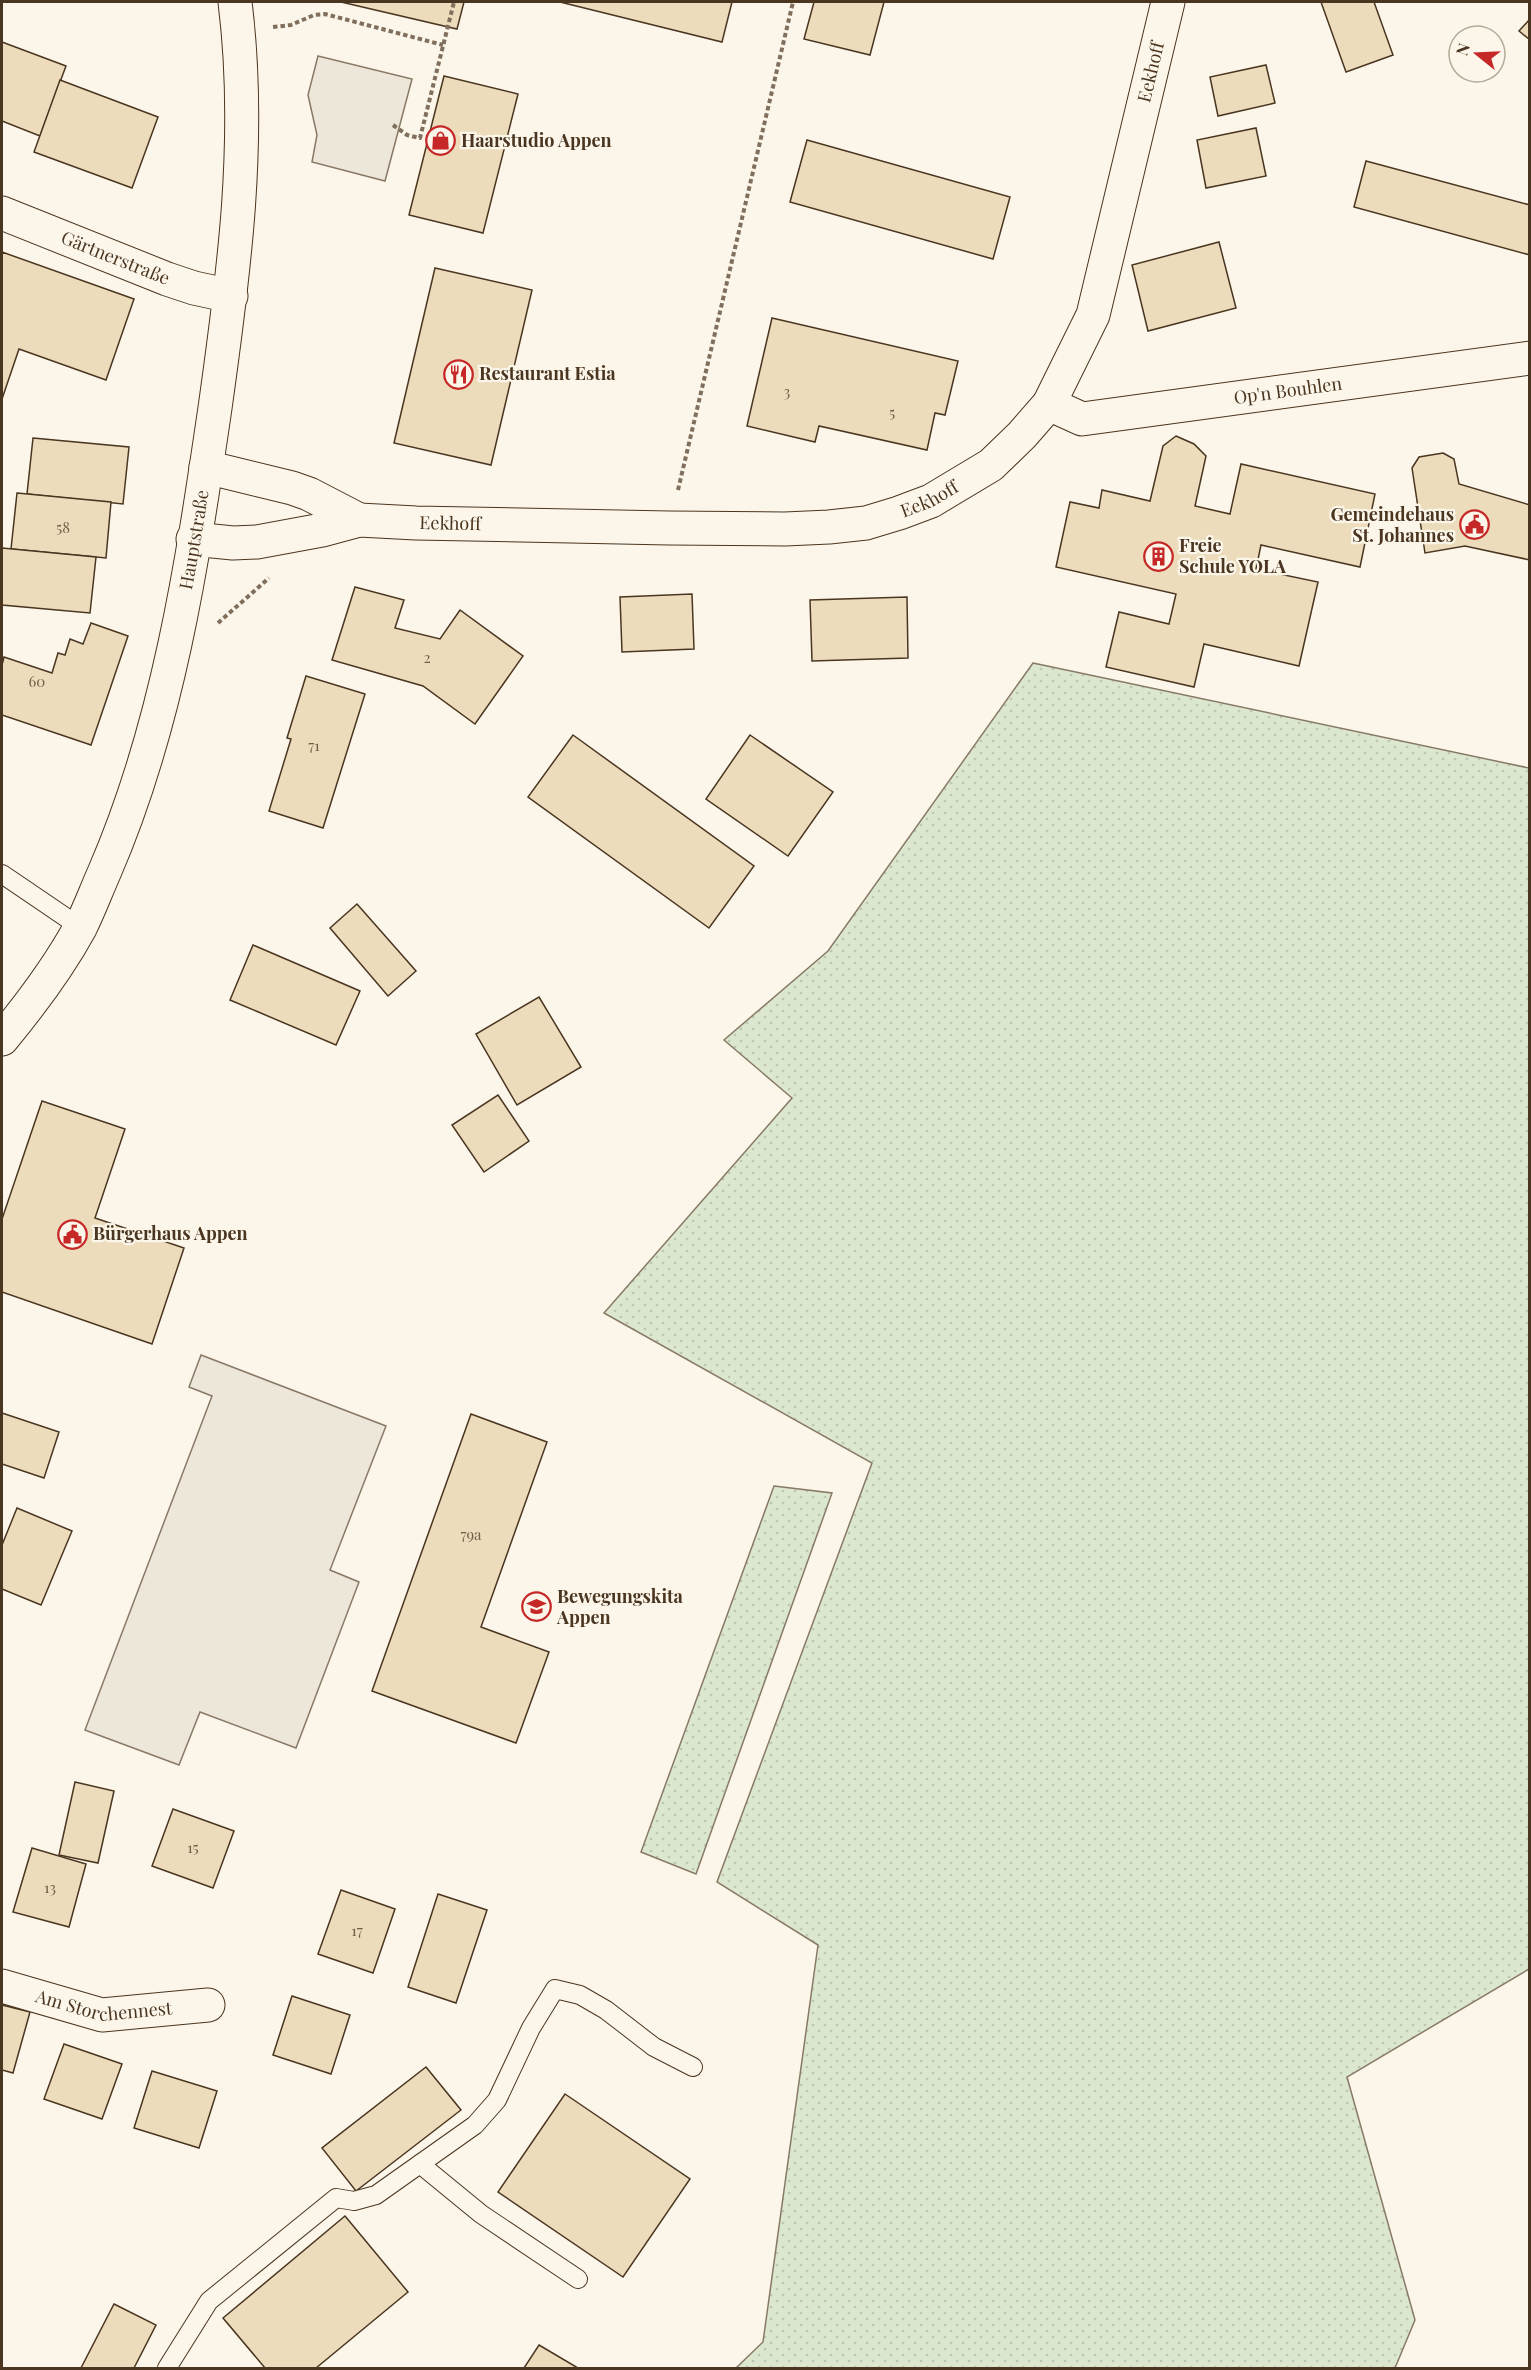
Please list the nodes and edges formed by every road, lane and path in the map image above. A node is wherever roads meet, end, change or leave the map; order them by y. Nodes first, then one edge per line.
1 (235, 2) edge
2 (454, 2) edge
3 (793, 2) edge
4 (1168, 2) edge
5 (269, 28) dead end
6 (443, 45) junction
7 (393, 125) dead end
8 (2, 213) edge
9 (231, 296) junction
10 (1530, 358) edge
11 (1049, 404) junction
12 (206, 467) junction
13 (359, 520) junction
14 (669, 528) junction
15 (194, 539) junction
16 (273, 573) dead end
17 (212, 628) dead end
18 (2, 874) edge
19 (80, 927) junction
20 (2, 1039) edge
21 (2, 1986) edge
22 (208, 2005) dead end
23 (693, 2067) dead end
24 (420, 2164) junction
25 (578, 2279) dead end
26 (167, 2368) edge

1 - 9 street, Hauptstraße
2 - 6 path
3 - 14 path
4 - 11 street, Eekhoff
5 - 6 path
6 - 7 path
8 - 9 street, Gärtnerstraße
9 - 12 street, Hauptstraße
10 - 11 street, Op'n Bouhlen
11 - 14 street, Eekhoff
12 - 13 street, Eekhoff
12 - 15 street, Hauptstraße
13 - 14 street, Eekhoff
13 - 15 street, Eekhoff
15 - 19 street, Hauptstraße
16 - 17 path
18 - 19 lane
19 - 20 street, Hauptstraße
21 - 22 street, Am Storchennest
23 - 24 lane
24 - 25 lane
24 - 26 lane

